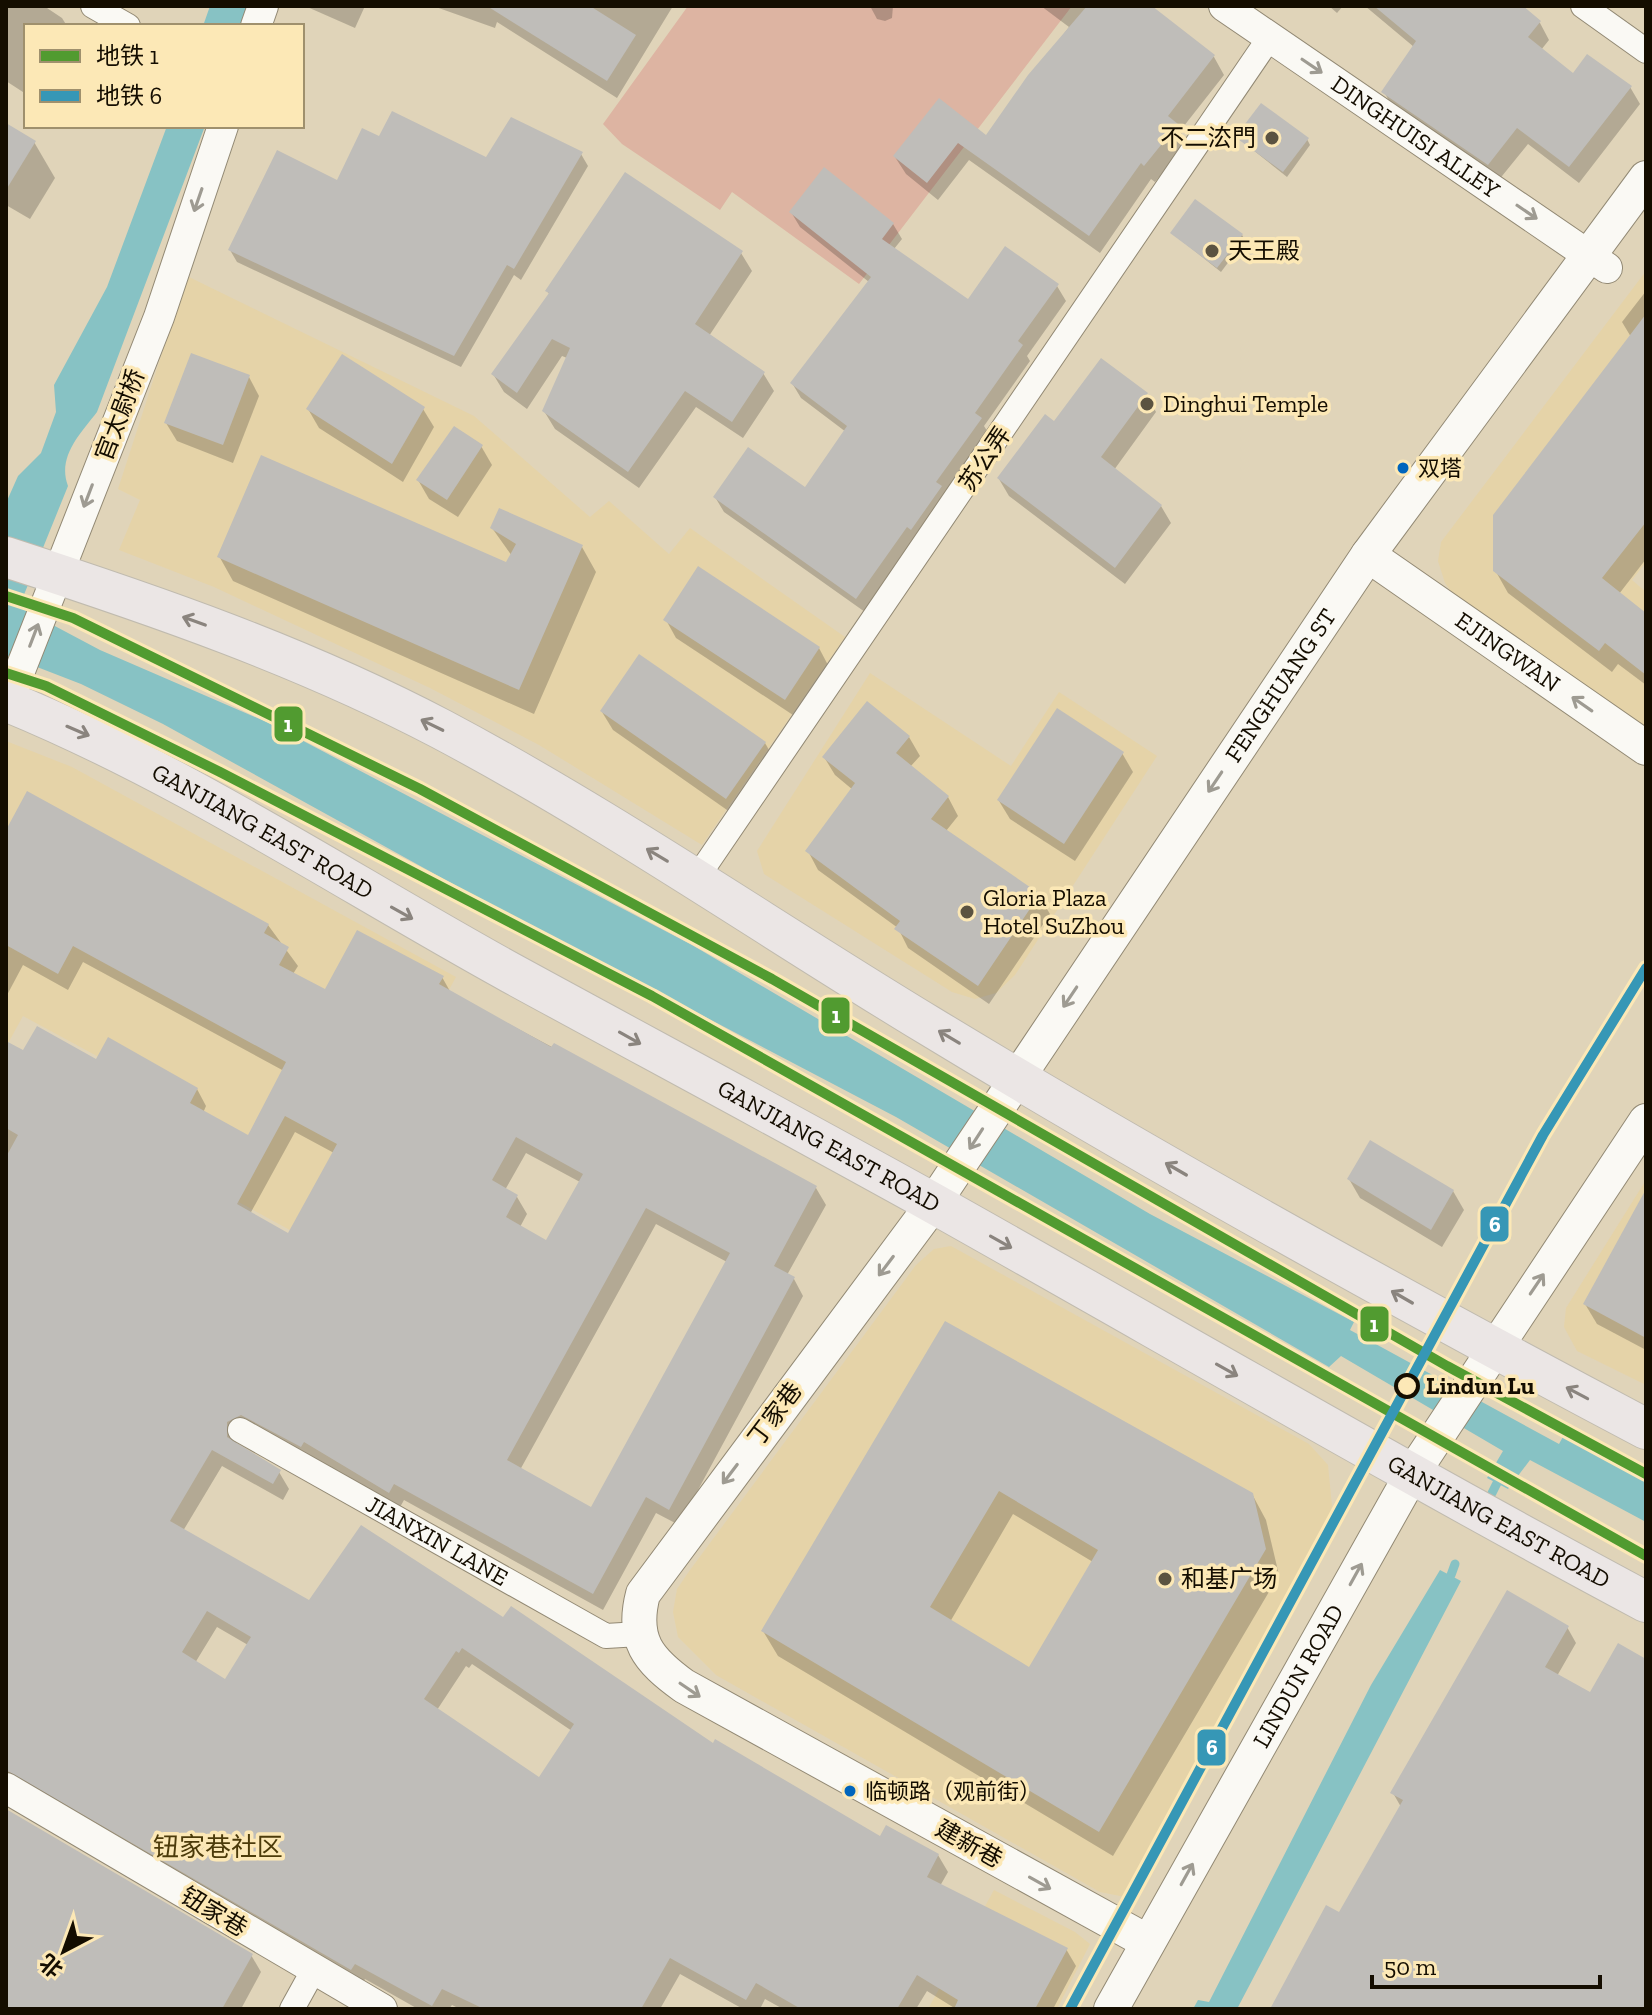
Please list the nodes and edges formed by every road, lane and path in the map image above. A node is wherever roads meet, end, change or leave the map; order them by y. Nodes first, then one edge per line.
1 (93, 6) edge
2 (1224, 6) edge
3 (1583, 6) edge
4 (124, 24) edge
5 (1270, 37) junction
6 (1646, 51) edge
7 (222, 128) edge
8 (1646, 178) edge
9 (1646, 216) edge
10 (1598, 261) junction
11 (1377, 561) junction
12 (39, 575) edge
13 (11, 691) edge
14 (1646, 748) edge
15 (696, 879) junction
16 (1011, 1085) junction
17 (1646, 1121) edge
18 (940, 1194) junction
19 (1487, 1360) junction
20 (1646, 1429) edge
21 (240, 1430) dead end
22 (1419, 1462) junction
23 (1646, 1602) edge
24 (639, 1634) junction
25 (6, 1788) edge
26 (1148, 1942) junction
27 (313, 1971) junction
28 (292, 2009) edge
29 (382, 2009) edge
30 (1111, 2009) edge

1 - 4 street
2 - 5 street, DINGHUISI ALLEY
3 - 6 street
5 -> 10 street, DINGHUISI ALLEY
5 - 15 street, 苏公弄
7 -> 12 street, 官太尉桥
8 - 10 main road, FENGHUANG ST
9 - 10 main road, FENGHUANG ST
10 - 11 main road, FENGHUANG ST
14 -> 11 main road, EJINGWAN
11 -> 16 main road, FENGHUANG ST
13 -> 12 street, 官太尉桥
15 -> 12 main road
13 -> 18 main road, GANJIANG EAST ROAD
16 -> 15 main road
16 -> 18 main road, FENGHUANG ST
19 -> 16 main road
19 -> 17 main road
18 -> 22 main road, GANJIANG EAST ROAD
18 -> 24 main road, 丁家巷
20 -> 19 main road
19 - 22 main road, LINDUN ROAD
21 - 24 street, JIANXIN LANE
22 - 23 main road, GANJIANG EAST ROAD
26 -> 22 main road, LINDUN ROAD
24 -> 26 main road, 建新巷
25 - 27 street, 钮家巷
26 - 30 main road, LINDUN ROAD
27 - 28 street
27 - 29 street, 钮家巷

